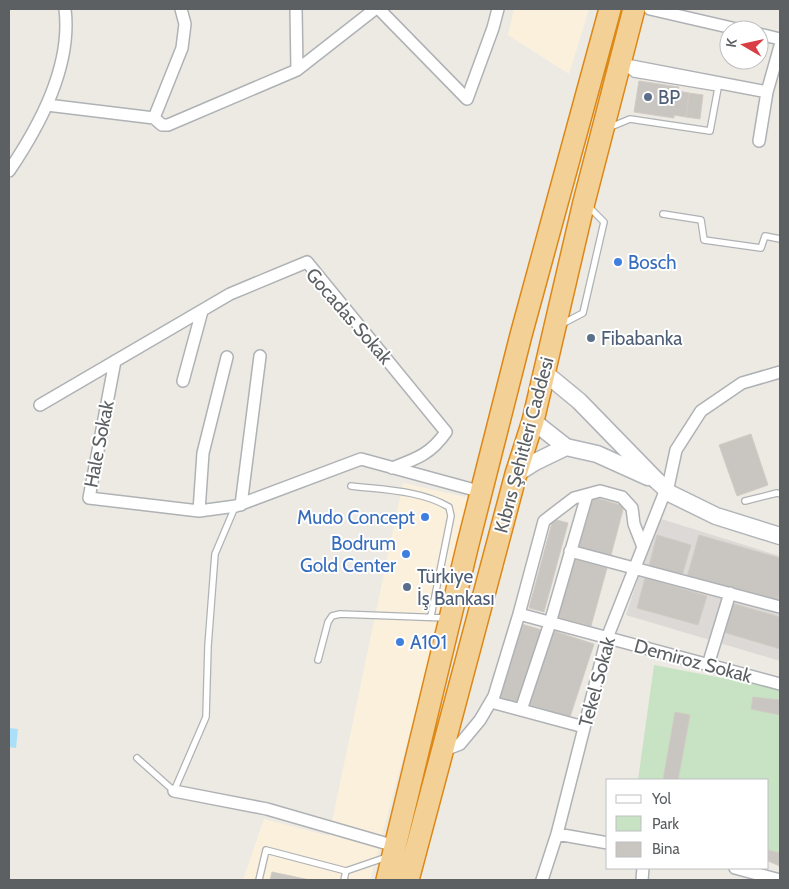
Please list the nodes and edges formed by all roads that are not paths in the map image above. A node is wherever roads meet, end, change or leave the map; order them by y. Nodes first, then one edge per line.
1 (65, 9) edge
2 (180, 9) edge
3 (296, 9) edge
4 (375, 9) edge
5 (379, 9) edge
6 (498, 9) edge
7 (610, 9) edge
8 (634, 9) edge
9 (650, 9) edge
10 (689, 14) edge
11 (719, 23) edge
12 (780, 46) edge
13 (778, 63) edge
14 (621, 64) junction
15 (297, 70) junction
16 (767, 92) junction
17 (47, 106) junction
18 (154, 118) junction
19 (602, 131) junction
20 (759, 141) dead end
21 (9, 171) edge
22 (663, 214) dead end
23 (780, 239) edge
24 (202, 311) junction
25 (260, 356) dead end
26 (227, 357) dead end
27 (114, 361) junction
28 (514, 364) junction
29 (545, 372) junction
30 (780, 372) edge
31 (183, 381) dead end
32 (40, 405) dead end
33 (503, 412) junction
34 (534, 421) junction
35 (566, 447) junction
36 (392, 468) junction
37 (516, 474) junction
38 (351, 486) dead end
39 (663, 487) junction
40 (482, 492) junction
41 (587, 494) junction
42 (780, 494) edge
43 (745, 501) dead end
44 (238, 506) junction
45 (199, 511) junction
46 (780, 536) edge
47 (643, 547) junction
48 (570, 550) junction
49 (635, 567) junction
50 (730, 593) junction
51 (780, 607) edge
52 (519, 614) junction
53 (441, 617) junction
54 (550, 623) junction
55 (607, 638) junction
56 (318, 660) dead end
57 (708, 665) junction
58 (780, 684) edge
59 (491, 702) junction
60 (521, 710) junction
61 (584, 727) junction
62 (442, 751) junction
63 (137, 758) dead end
64 (174, 792) junction
65 (556, 834) junction
66 (606, 843) edge
67 (394, 850) junction
68 (739, 869) edge
69 (346, 870) junction
70 (259, 880) edge
71 (344, 880) edge
72 (387, 880) edge
73 (408, 880) edge
74 (542, 880) edge
75 (780, 880) edge

1 - 17 street
2 - 18 street
3 - 15 street
4 - 15 street
5 - 6 street
7 - 28 highway, Kıbrıs Şehitleri Caddesi
8 - 14 highway, Kıbrıs Şehitleri Caddesi
9 - 10 street
10 - 11 street
12 - 13 street
13 - 16 street
14 - 16 street
14 - 19 highway, Kıbrıs Şehitleri Caddesi
14 - 19 lane
15 - 18 street
16 - 20 street
17 - 18 street
17 - 21 street
19 - 29 highway, Kıbrıs Şehitleri Caddesi
22 - 23 lane
24 - 27 street, Gocadas Sokak
24 - 31 street
24 - 36 street, Gocadas Sokak
25 - 44 street
26 - 45 street
27 - 32 street, Gocadas Sokak
27 - 45 street, Hale Sokak
28 - 29 highway
28 - 33 highway, Kıbrıs Şehitleri Caddesi
29 - 34 highway, Kıbrıs Şehitleri Caddesi
29 - 39 main road
30 - 39 street, Tekel Sokak
33 - 34 highway
33 - 40 highway, Kıbrıs Şehitleri Caddesi
34 - 35 main road
34 - 37 highway, Kıbrıs Şehitleri Caddesi
35 - 37 main road
35 - 39 main road
36 - 40 street, Hale Sokak
36 - 44 street, Hale Sokak
37 - 62 highway, Kıbrıs Şehitleri Caddesi
38 - 53 lane
39 - 46 main road
39 - 47 street, Tekel Sokak
40 - 53 highway, Kıbrıs Şehitleri Caddesi
41 - 47 street
41 - 48 street
41 - 52 street
42 - 43 lane
44 - 45 street, Hale Sokak
44 - 64 lane
47 - 49 street, Tekel Sokak
48 - 49 street
48 - 54 street
49 - 50 street
49 - 55 street, Tekel Sokak
50 - 51 street
50 - 57 street
52 - 54 street, Demiroz Sokak
52 - 59 street
53 - 56 lane
53 - 67 highway, Kıbrıs Şehitleri Caddesi
54 - 55 street, Demiroz Sokak
54 - 60 street
55 - 57 street, Demiroz Sokak
55 - 61 street, Tekel Sokak
57 - 58 street, Demiroz Sokak
59 - 60 street
59 - 62 street
60 - 61 street
61 - 65 street, Tekel Sokak
62 - 73 highway, Kıbrıs Şehitleri Caddesi
63 - 64 lane
64 - 67 street
65 - 66 street
65 - 74 street, Tekel Sokak
67 - 69 lane
67 - 72 highway, Kıbrıs Şehitleri Caddesi
68 - 75 street
69 - 70 lane
69 - 71 lane

